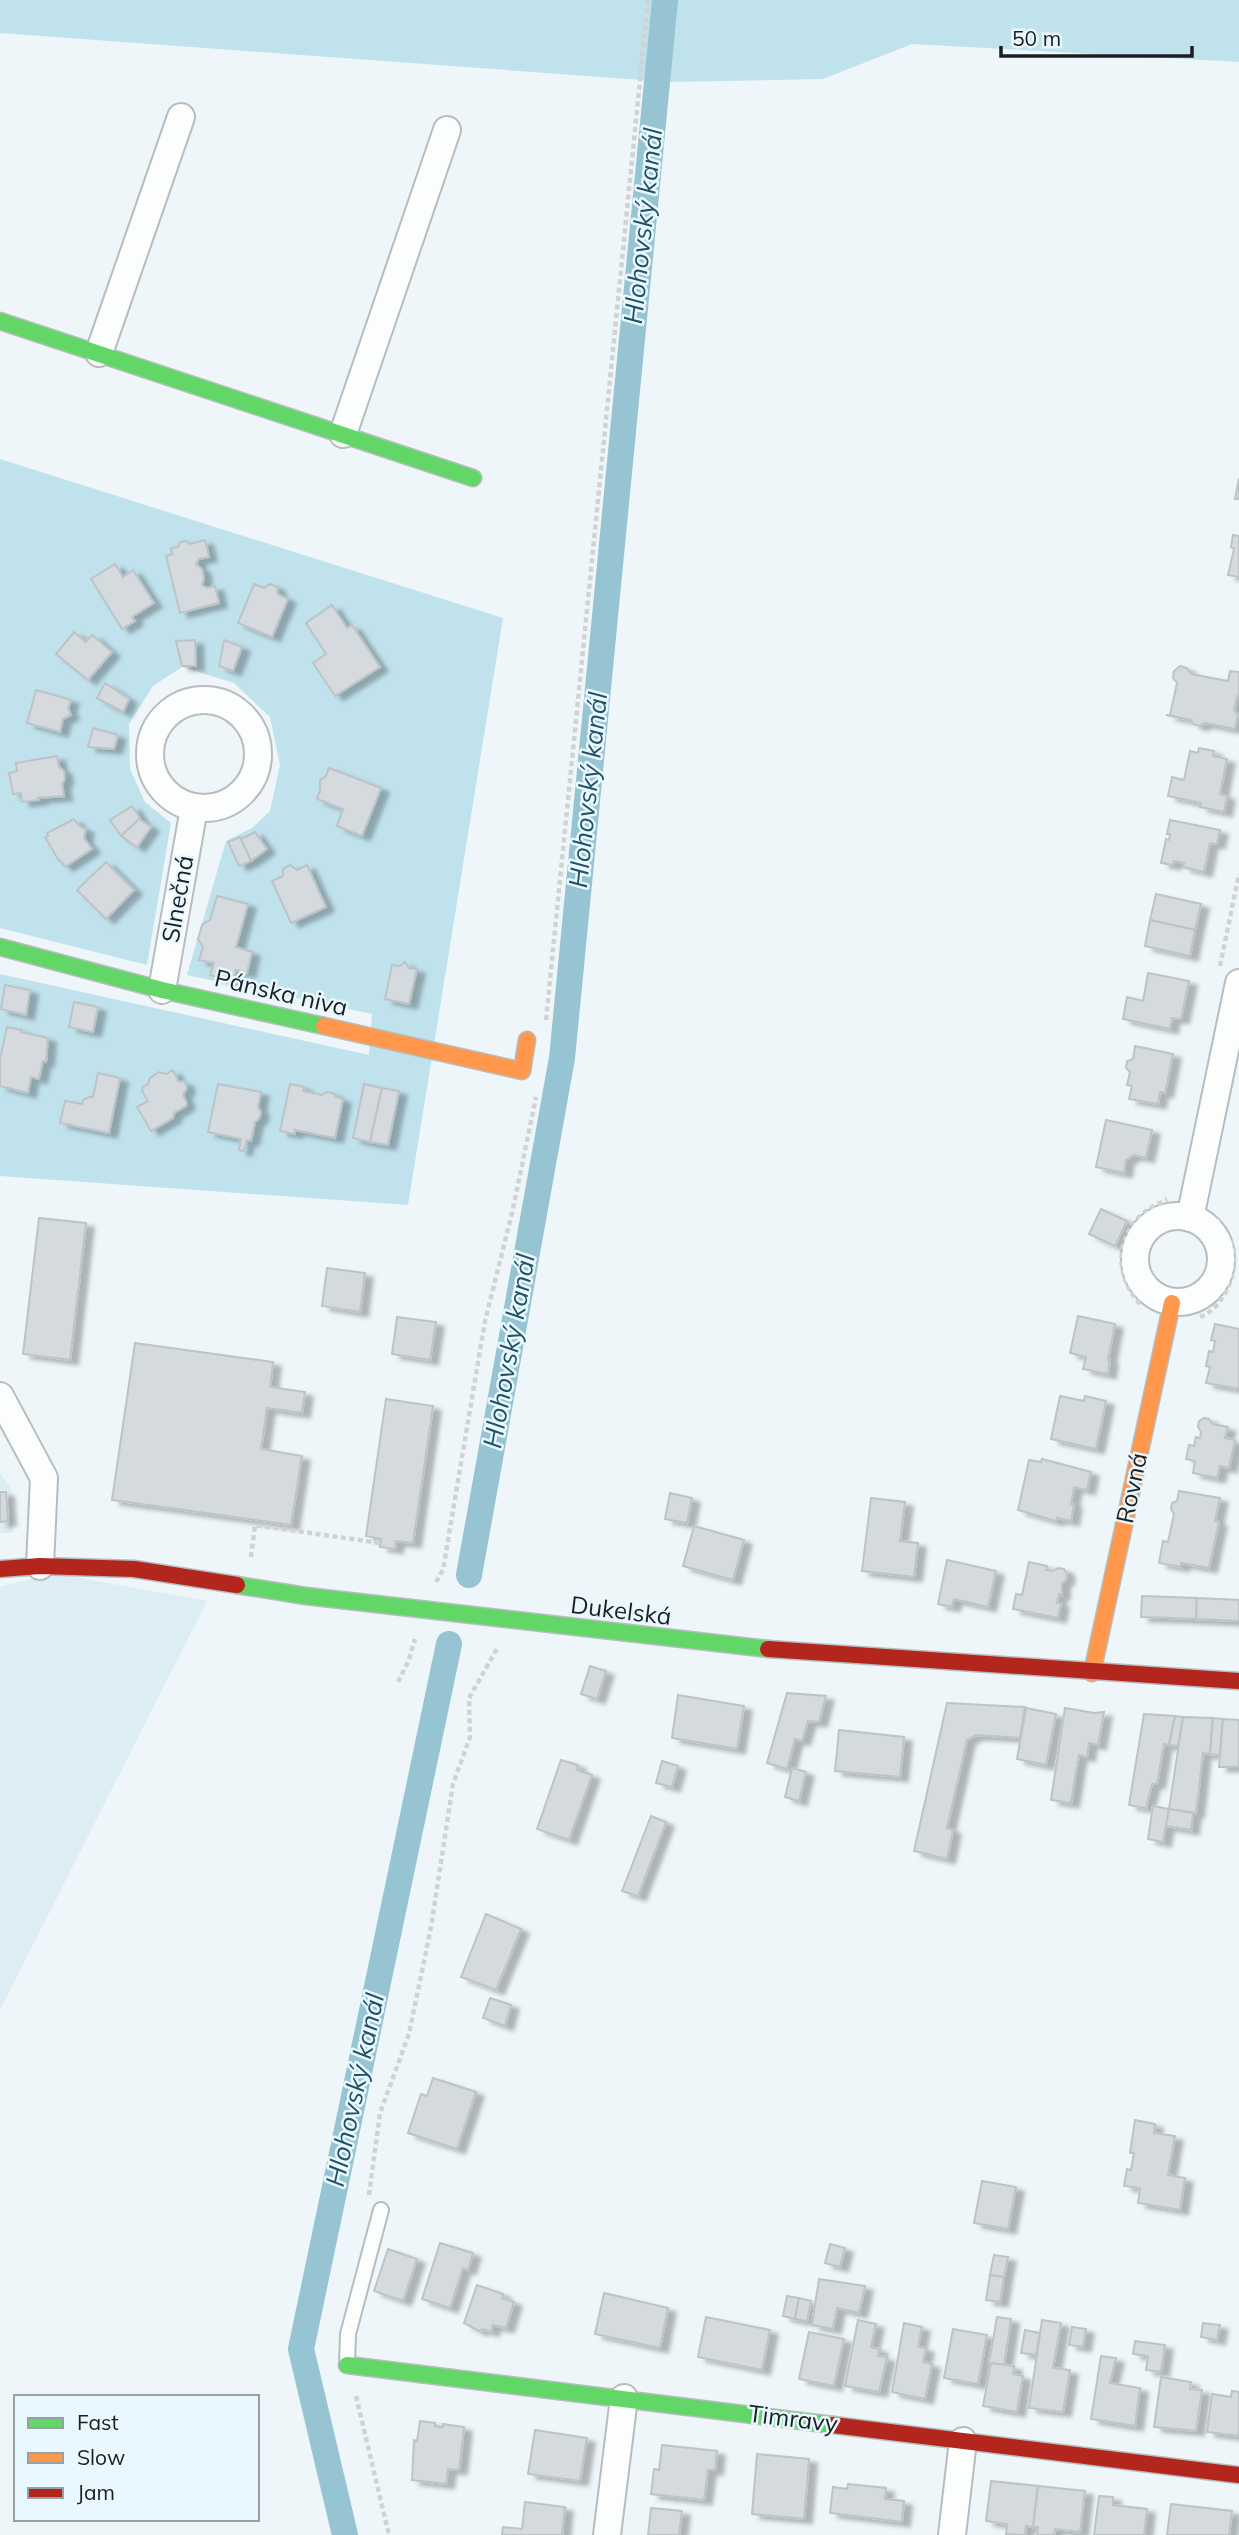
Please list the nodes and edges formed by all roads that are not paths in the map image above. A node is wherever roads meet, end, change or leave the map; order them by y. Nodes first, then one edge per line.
1 (181, 117) dead end
2 (447, 130) dead end
3 (0, 321) edge
4 (99, 354) junction
5 (343, 434) junction
6 (473, 478) dead end
7 (194, 807) junction
8 (0, 947) edge
9 (1229, 975) edge
10 (162, 990) junction
11 (527, 1040) dead end
12 (1190, 1217) junction
13 (1172, 1303) junction
14 (0, 1396) edge
15 (40, 1566) junction
16 (0, 1569) edge
17 (1092, 1673) junction
18 (1239, 1681) edge
19 (381, 2210) road end
20 (347, 2365) joint
21 (624, 2398) junction
22 (962, 2441) junction
23 (1239, 2475) edge
24 (607, 2535) edge
25 (952, 2535) edge

1 - 4 street
2 - 5 street
3 - 4 street
4 - 5 street
5 - 6 street
7 - 7 street
7 - 10 street, Slnečná
8 - 10 street, Pánska niva
9 - 12 street
10 - 11 street, Pánska niva
12 - 13 street
12 - 13 street
13 - 17 street, Rovná
14 - 15 street
15 - 16 street, Dukelská
15 - 17 street, Dukelská
17 - 18 street, Dukelská
19 - 20 lane
20 - 21 street, Timravy
21 - 22 street, Timravy
21 - 24 street
22 - 23 street, Timravy
22 - 25 street

